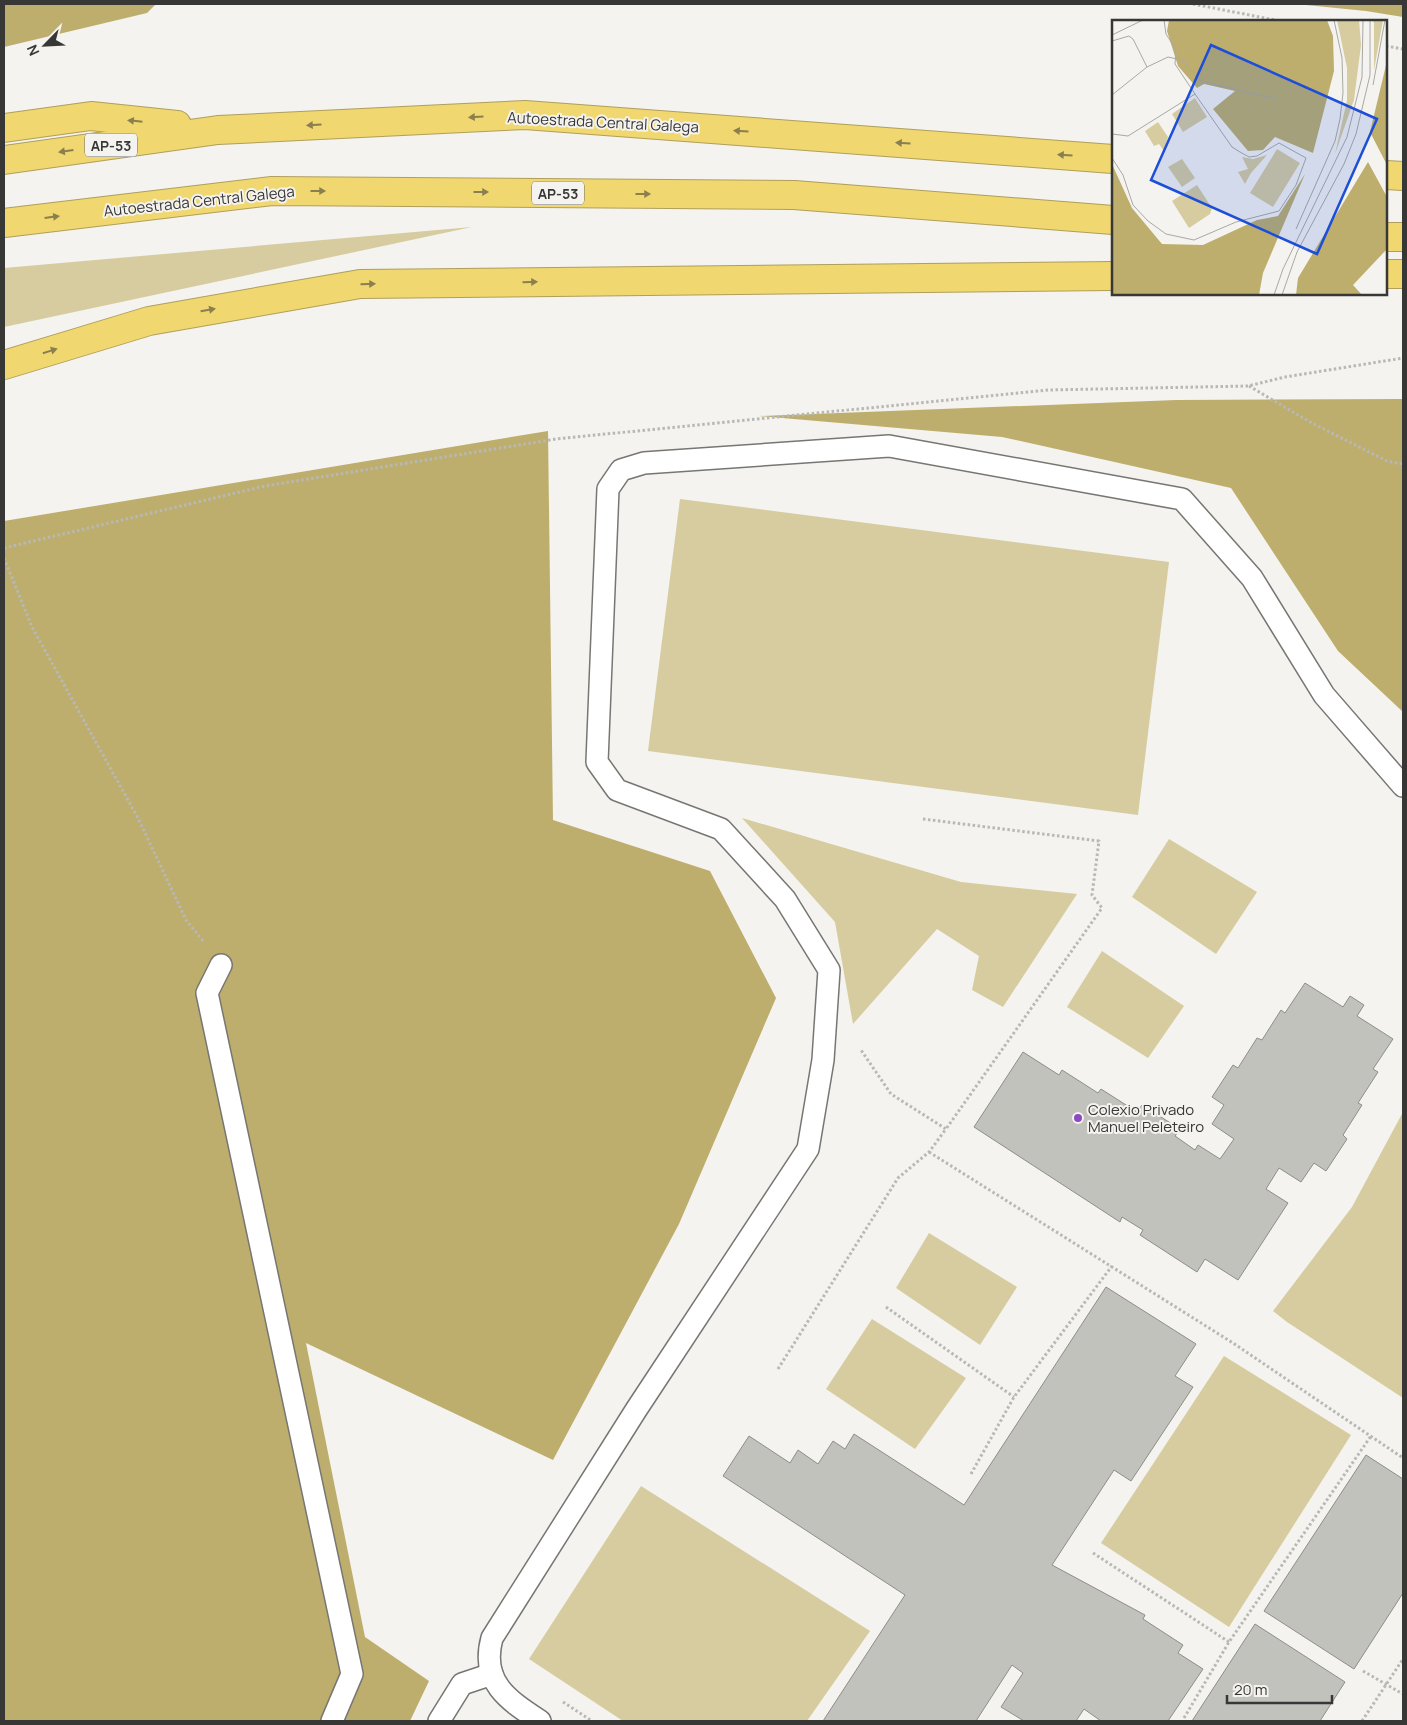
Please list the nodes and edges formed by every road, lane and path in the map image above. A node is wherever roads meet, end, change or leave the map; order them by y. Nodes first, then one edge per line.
1 (1193, 4) edge
2 (1275, 20) edge
3 (1387, 46) edge
4 (1403, 50) edge
5 (4, 128) edge
6 (218, 130) junction
7 (1112, 159) edge
8 (4, 160) edge
9 (1387, 175) edge
10 (1403, 176) edge
11 (1112, 220) edge
12 (4, 223) edge
13 (1387, 237) edge
14 (1403, 238) edge
15 (1387, 274) edge
16 (1403, 274) edge
17 (1112, 276) edge
18 (1403, 358) edge
19 (4, 365) edge
20 (1403, 464) edge
21 (4, 558) edge
22 (1403, 786) edge
23 (923, 819) dead end
24 (221, 965) joint
25 (861, 1050) dead end
26 (946, 1129) junction
27 (929, 1152) junction
28 (1112, 1266) junction
29 (886, 1306) dead end
30 (778, 1370) dead end
31 (1014, 1396) junction
32 (1371, 1436) junction
33 (1403, 1458) edge
34 (971, 1474) dead end
35 (1093, 1554) dead end
36 (1229, 1642) junction
37 (1403, 1659) edge
38 (1363, 1671) dead end
39 (492, 1674) junction
40 (1386, 1686) junction
41 (1403, 1694) edge
42 (561, 1701) dead end
43 (1184, 1718) dead end
44 (332, 1721) edge
45 (439, 1721) edge
46 (540, 1721) edge
47 (592, 1721) edge
48 (1362, 1721) edge

1 - 2 path
3 - 4 path
6 -> 5 highway
7 -> 6 highway, Autoestrada Central Galega / AP-53
6 -> 8 highway, Autoestrada Central Galega / AP-53
9 - 10 highway
12 -> 11 highway, Autoestrada Central Galega / AP-53
13 - 14 highway
15 - 16 highway
19 -> 17 highway
18 - 20 path
21 - 24 path
22 - 39 lane
23 - 26 path
24 - 44 lane
25 - 26 path
26 - 27 path
27 - 28 path
27 - 30 path
28 - 31 path
28 - 32 path
29 - 31 path
31 - 34 path
32 - 33 path
32 - 36 path
35 - 36 path
36 - 43 path
37 - 40 path
38 - 40 path
39 - 45 lane
39 - 46 lane
40 - 41 path
40 - 48 path
42 - 47 path

